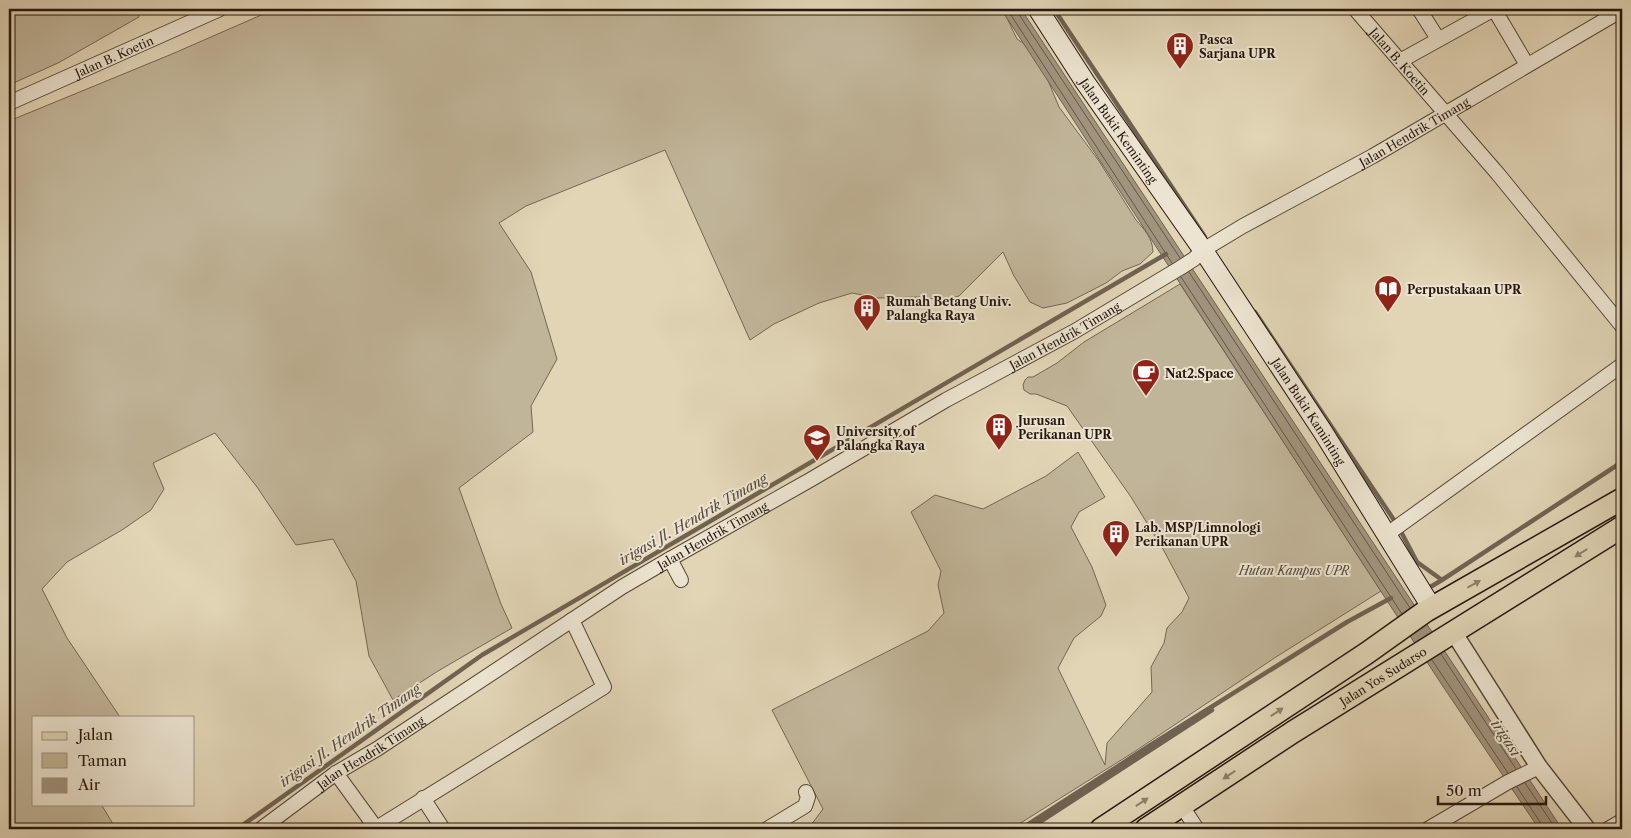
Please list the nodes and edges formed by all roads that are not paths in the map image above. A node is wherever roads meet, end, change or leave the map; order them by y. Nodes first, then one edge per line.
1 (220, 9) edge
2 (1038, 9) edge
3 (1355, 9) edge
4 (1418, 9) edge
5 (1494, 9) edge
6 (1622, 10) edge
7 (1438, 39) junction
8 (1400, 61) junction
9 (1527, 65) junction
10 (9, 104) edge
11 (1445, 113) junction
12 (1198, 254) junction
13 (1622, 326) edge
14 (1622, 365) edge
15 (1619, 508) edge
16 (1622, 527) edge
17 (1386, 535) junction
18 (670, 559) junction
19 (681, 580) dead end
20 (1428, 606) junction
21 (572, 620) junction
22 (1449, 636) junction
23 (1237, 738) junction
24 (1251, 761) junction
25 (1532, 771) junction
26 (336, 773) junction
27 (806, 792) dead end
28 (423, 798) junction
29 (1182, 806) junction
30 (1622, 820) edge
31 (261, 829) edge
32 (376, 829) edge
33 (443, 829) edge
34 (767, 829) edge
35 (1101, 829) edge
36 (1146, 829) edge
37 (1197, 829) edge
38 (1428, 829) edge
39 (1587, 829) edge
40 (1608, 829) edge

1 - 10 street, Jalan B. Koetin
2 - 12 main road, Jalan Bukit Keminting
3 - 8 street, Jalan B. Koetin
4 - 7 street
5 - 7 street
5 - 9 street
6 - 9 street, Jalan Hendrik Timang
7 - 8 street
8 - 11 street, Jalan B. Koetin
9 - 11 street, Jalan Hendrik Timang
11 - 12 street, Jalan Hendrik Timang
11 - 13 street, Jalan B. Koetin
12 - 17 main road, Jalan Bukit Kaminting
12 - 18 street, Jalan Hendrik Timang
14 - 17 street
20 -> 15 main road
16 -> 22 main road, Jalan Yos Sudarso
17 - 20 main road, Jalan Bukit Kaminting
18 - 19 street
18 - 21 street, Jalan Hendrik Timang
23 -> 20 main road
21 - 26 street, Jalan Hendrik Timang
21 - 28 street
22 - 24 main road, Jalan Yos Sudarso
22 - 25 street
23 - 24 main road
35 -> 23 main road
24 -> 29 main road, Jalan Yos Sudarso
25 - 38 street
25 - 39 street
26 - 31 street, Jalan Hendrik Timang
26 - 32 street
27 - 34 street
28 - 32 street
28 - 33 street
29 - 36 main road, Jalan Yos Sudarso
29 - 37 street
30 - 40 street

